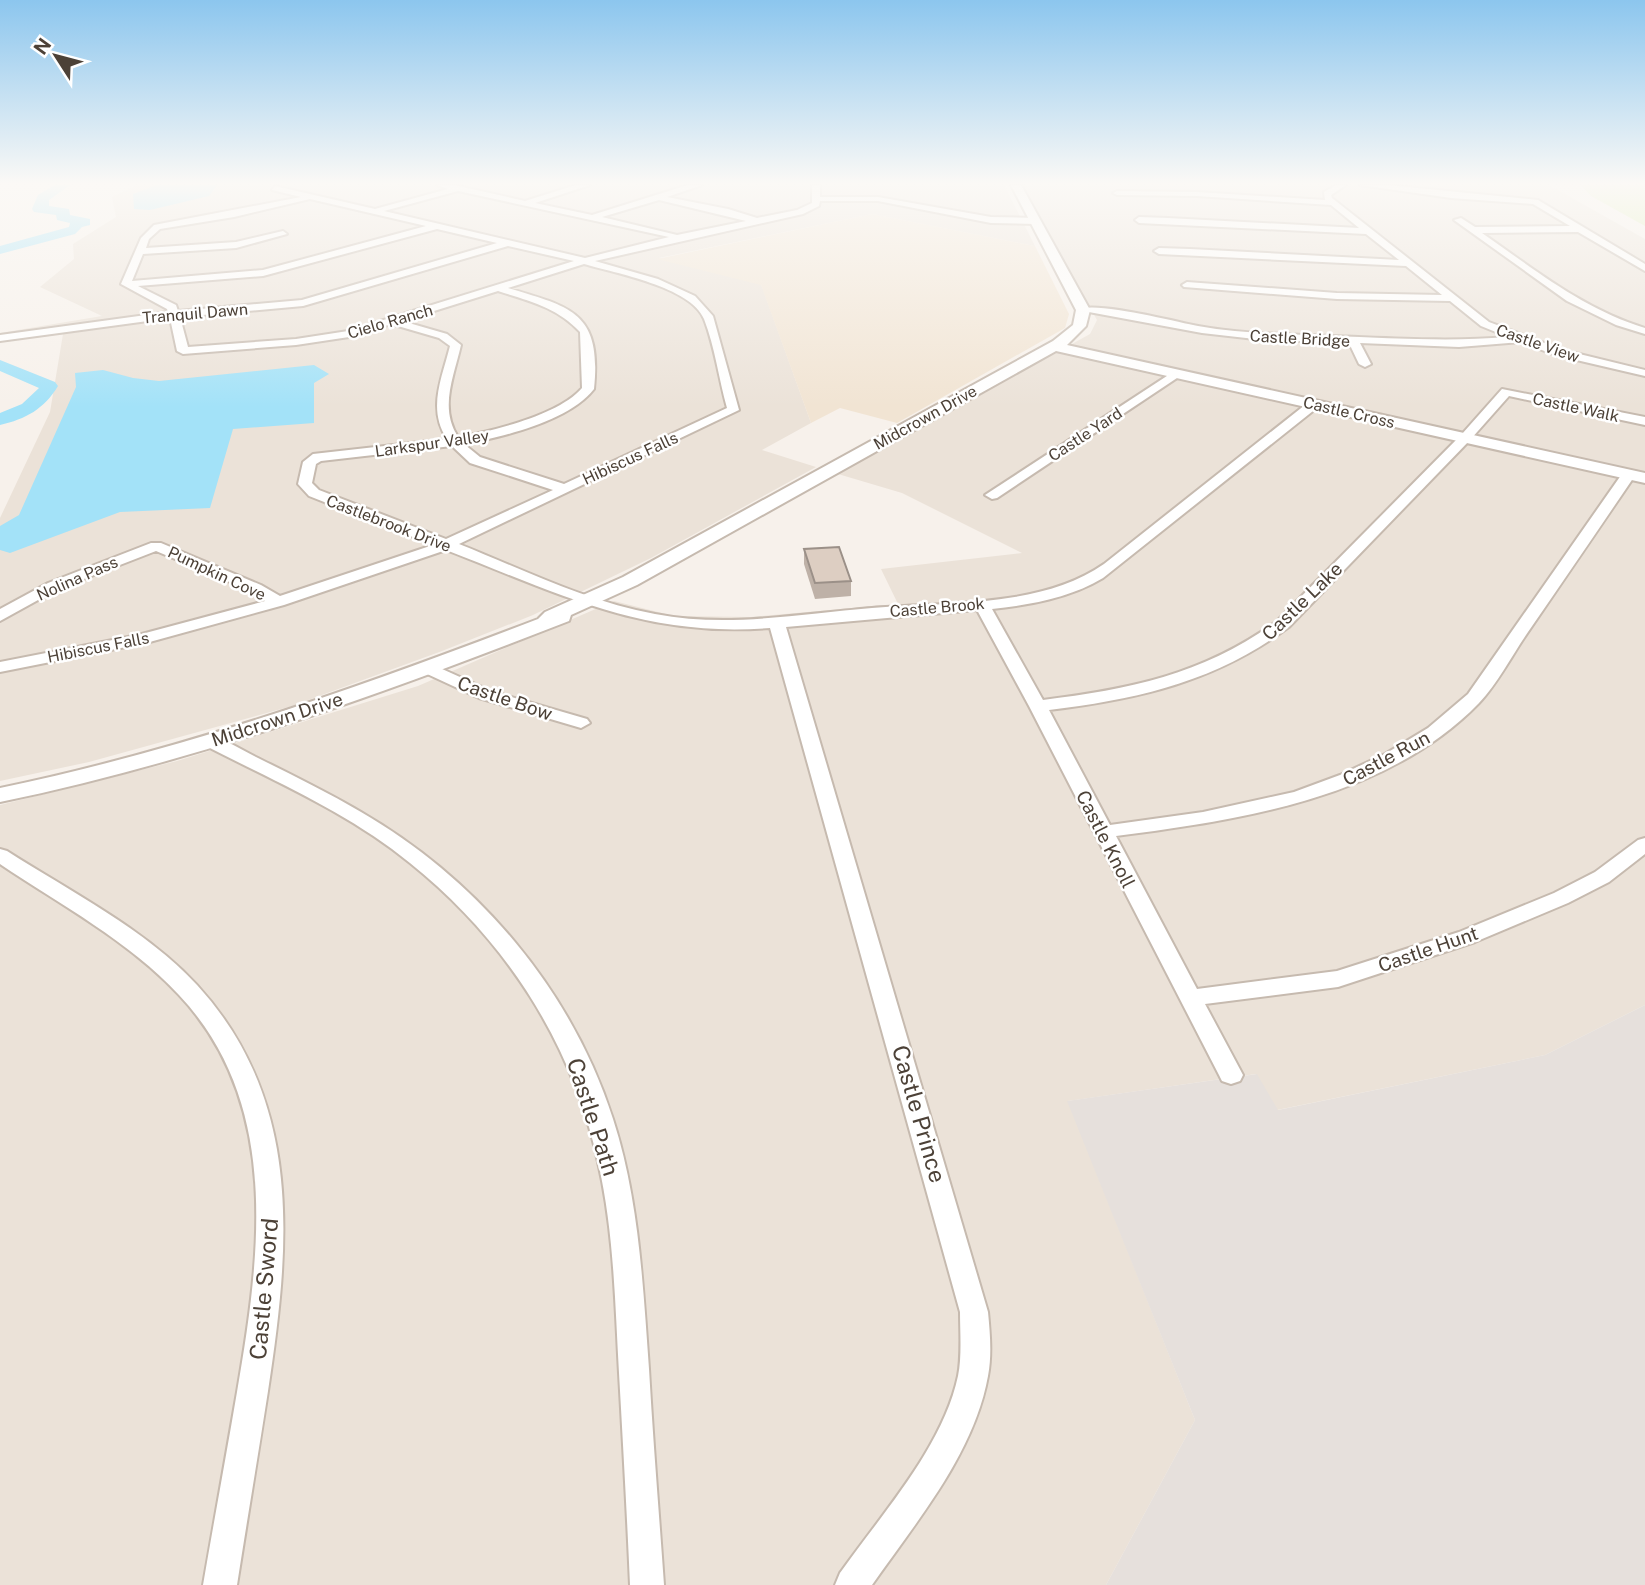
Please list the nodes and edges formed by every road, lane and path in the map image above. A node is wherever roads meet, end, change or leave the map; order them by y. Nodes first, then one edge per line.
1 (137, 259) edge
2 (315, 259) edge
3 (453, 259) edge
4 (576, 259) edge
5 (593, 259) edge
6 (1056, 259) edge
7 (1293, 259) edge
8 (1402, 259) edge
9 (1515, 259) edge
10 (1630, 259) edge
11 (585, 261) junction
12 (1407, 263) junction
13 (1645, 268) edge
14 (126, 284) junction
15 (1187, 285) dead end
16 (499, 288) junction
17 (1450, 298) junction
18 (1083, 310) junction
19 (174, 314) junction
20 (394, 322) junction
21 (1645, 331) edge
22 (0, 338) edge
23 (1519, 339) junction
24 (1353, 341) junction
25 (1054, 346) junction
26 (1364, 364) dead end
27 (1645, 373) edge
28 (1177, 374) junction
29 (1506, 392) joint
30 (1314, 404) junction
31 (1645, 421) edge
32 (1466, 437) junction
33 (456, 442) junction
34 (318, 457) joint
35 (1637, 476) edge
36 (564, 489) junction
37 (992, 495) dead end
38 (446, 545) junction
39 (156, 546) joint
40 (506, 569) joint
41 (589, 601) junction
42 (278, 603) junction
43 (981, 604) junction
44 (0, 616) edge
45 (776, 621) junction
46 (0, 667) edge
47 (431, 669) junction
48 (1038, 706) junction
49 (581, 723) dead end
50 (210, 741) junction
51 (0, 795) edge
52 (1102, 832) junction
53 (1645, 844) edge
54 (0, 855) edge
55 (1191, 998) junction
56 (1231, 1075) dead end
57 (220, 1585) edge
58 (647, 1585) edge
59 (852, 1585) edge

1 - 14 street
2 - 14 street
3 - 19 street, Tranquil Dawn
4 - 11 street, Hibiscus Falls
5 - 11 street, Cielo Ranch
6 - 18 street
7 - 12 street
8 - 12 street, Castle View
9 - 21 street
10 - 13 street
11 - 16 street, Cielo Ranch
11 - 36 street, Hibiscus Falls
12 - 17 street, Castle View
14 - 19 street
15 - 17 street
16 - 20 street, Cielo Ranch
16 - 33 street, Larkspur Valley
17 - 23 street, Castle View
18 - 24 street, Castle Bridge
18 - 25 street, Midcrown Drive
19 - 20 street, Cielo Ranch
19 - 22 street, Tranquil Dawn
20 - 33 street
23 - 24 street, Castle Bridge
23 - 27 street, Castle View
24 - 26 street
25 - 28 street, Castle Cross
25 - 41 street, Midcrown Drive
28 - 30 street, Castle Cross
28 - 37 street, Castle Yard
29 - 31 street, Castle Walk
29 - 32 street, Castle Lake
30 - 32 street, Castle Cross
30 - 43 street, Castle Brook
32 - 35 street, Castle Cross
32 - 48 street, Castle Lake
33 - 34 street, Larkspur Valley
33 - 36 street
34 - 38 street, Castlebrook Drive
35 - 52 street, Castle Run
36 - 38 street, Hibiscus Falls
38 - 40 street, Castlebrook Drive
38 - 42 street, Hibiscus Falls
39 - 42 street, Pumpkin Cove
39 - 44 street, Nolina Pass
40 - 41 street, Castle Brook
41 - 45 street, Castle Brook
41 - 47 street, Midcrown Drive
42 - 46 street, Hibiscus Falls
43 - 45 street, Castle Brook
43 - 48 street, Castle Knoll
45 - 59 street, Castle Prince
47 - 49 street, Castle Bow
47 - 50 street, Midcrown Drive
48 - 52 street, Castle Knoll
50 - 51 street, Midcrown Drive
50 - 58 street, Castle Path
52 - 55 street, Castle Knoll
53 - 55 street, Castle Hunt
54 - 57 street, Castle Sword
55 - 56 street, Castle Knoll

